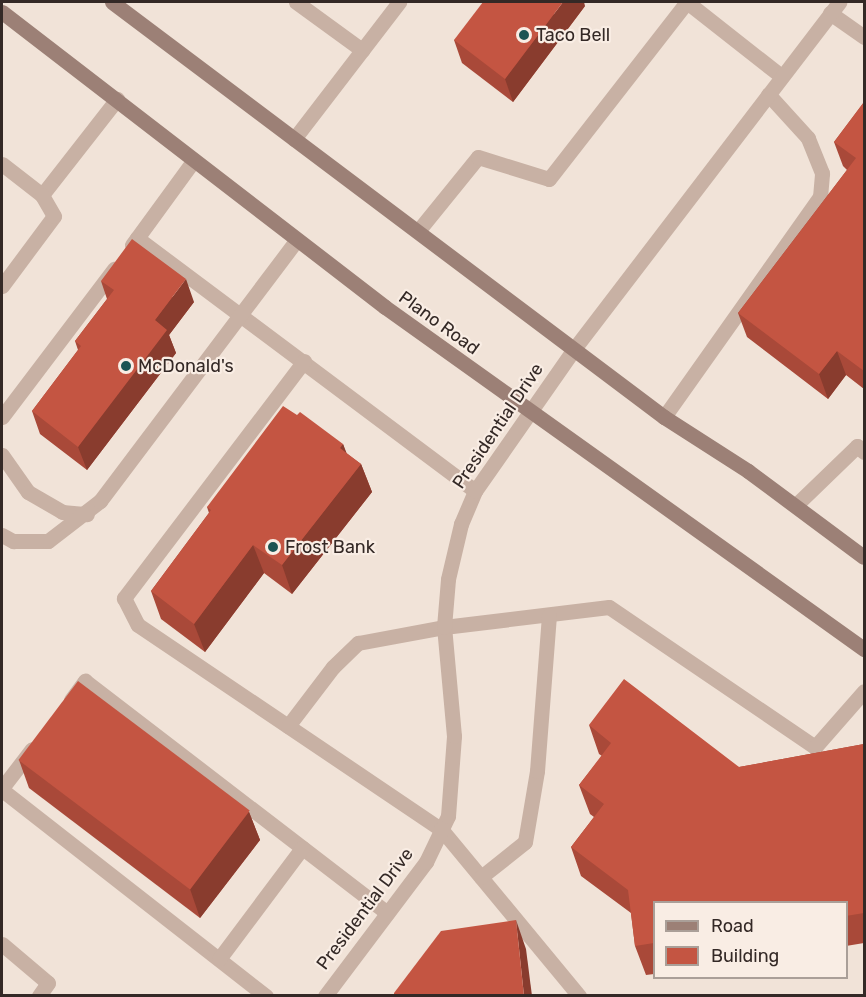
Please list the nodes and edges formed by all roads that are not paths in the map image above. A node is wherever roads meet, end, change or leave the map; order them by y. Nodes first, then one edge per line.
1 (296, 2) edge
2 (399, 2) edge
3 (120, 4) edge
4 (834, 7) edge
5 (2, 12) edge
6 (864, 37) edge
7 (362, 50) junction
8 (781, 76) junction
9 (768, 94) junction
10 (117, 99) junction
11 (294, 139) junction
12 (194, 160) junction
13 (2, 164) edge
14 (42, 195) junction
15 (418, 231) junction
16 (138, 238) junction
17 (297, 240) junction
18 (2, 286) edge
19 (242, 314) junction
20 (574, 349) junction
21 (304, 361) junction
22 (528, 412) junction
23 (2, 417) edge
24 (664, 417) junction
25 (864, 452) edge
26 (2, 455) edge
27 (475, 491) junction
28 (796, 505) junction
29 (87, 513) junction
30 (2, 535) edge
31 (864, 557) edge
32 (549, 615) junction
33 (444, 627) junction
34 (864, 649) edge
35 (864, 691) edge
36 (57, 717) edge
37 (288, 726) junction
38 (44, 735) edge
39 (2, 789) edge
40 (441, 829) junction
41 (302, 848) junction
42 (481, 877) junction
43 (387, 913) junction
44 (2, 944) edge
45 (219, 959) junction
46 (39, 996) edge
47 (266, 996) edge
48 (325, 996) edge
49 (579, 996) edge

1 - 7 street
2 - 7 street
3 - 11 main road
4 - 6 street
4 - 8 street, Presidential Drive
5 - 10 main road, Plano Road
7 - 11 street
8 - 9 street, Presidential Drive
8 - 15 street
9 - 20 street, Presidential Drive
9 - 24 street
10 - 12 main road, Plano Road
10 - 14 street
11 - 15 main road
12 - 16 street
12 - 17 main road, Plano Road
13 - 14 street
14 - 18 street
15 - 20 main road
16 - 19 street
16 - 23 street
17 - 19 street
17 - 22 main road, Plano Road
19 - 21 street
19 - 29 street
20 - 22 street, Presidential Drive
20 - 24 main road
21 - 27 street
21 - 37 street
22 - 27 street, Presidential Drive
22 - 34 main road, Plano Road
24 - 28 main road
25 - 28 street
26 - 29 street
27 - 33 street, Presidential Drive
28 - 31 main road
29 - 30 street
32 - 33 street
32 - 35 street
32 - 42 street
33 - 37 street
33 - 40 street, Presidential Drive
36 - 41 street
37 - 40 street
38 - 39 street
39 - 45 street
40 - 42 street
40 - 43 street, Presidential Drive
41 - 43 street
41 - 45 street
42 - 49 street
43 - 48 street, Presidential Drive
44 - 46 street
45 - 47 street

